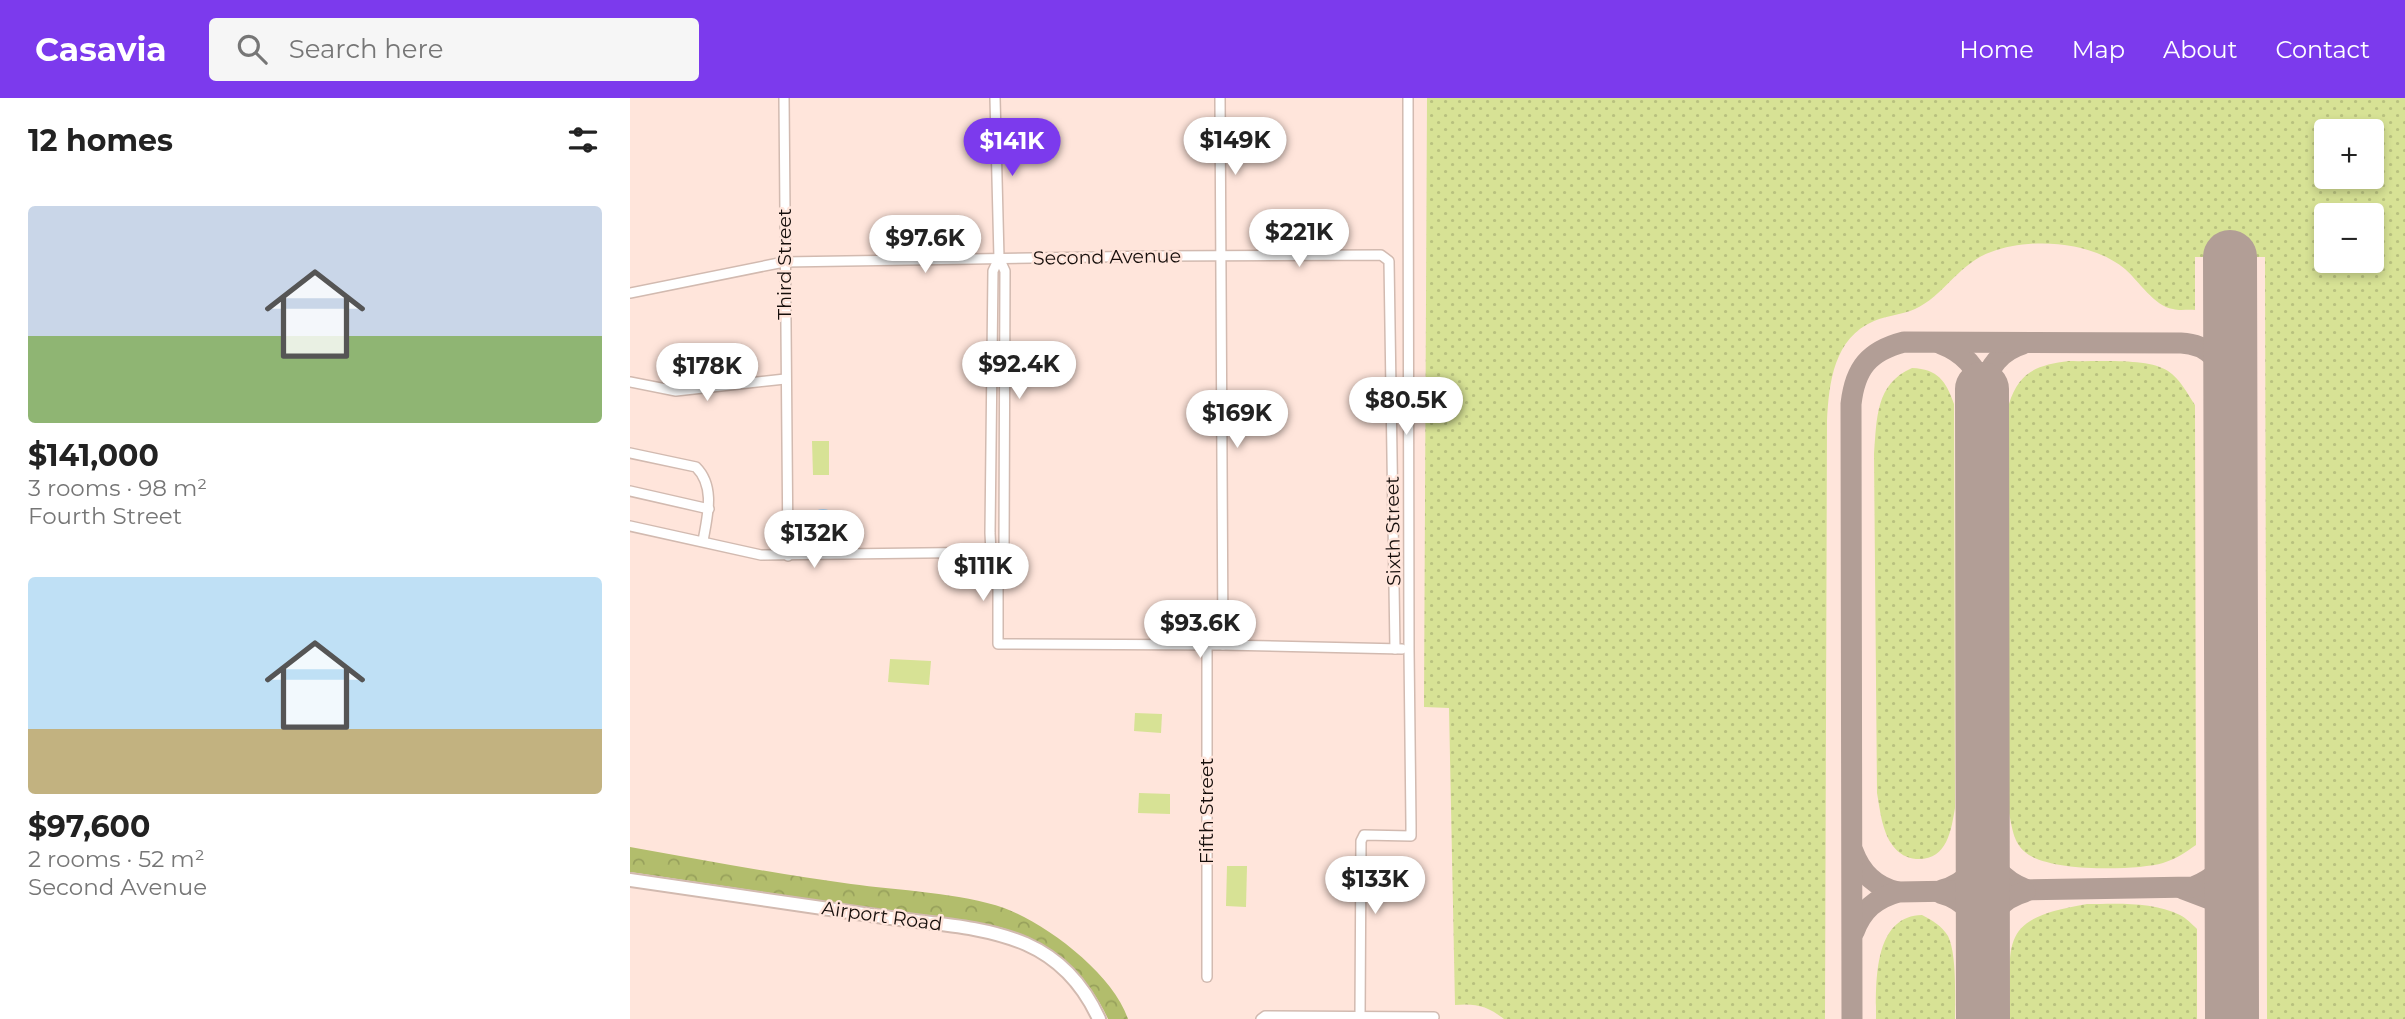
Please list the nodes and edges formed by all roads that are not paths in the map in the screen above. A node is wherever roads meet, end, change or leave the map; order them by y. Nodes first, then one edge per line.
1 (784, 98) edge
2 (995, 98) edge
3 (1220, 98) edge
4 (1408, 98) edge
5 (1377, 253) joint
6 (1221, 255) junction
7 (999, 258) junction
8 (784, 262) junction
9 (630, 293) edge
10 (1004, 367) junction
11 (991, 368) junction
12 (785, 379) junction
13 (630, 382) edge
14 (991, 417) junction
15 (1004, 417) junction
16 (630, 453) edge
17 (991, 471) junction
18 (1004, 471) junction
19 (630, 491) edge
20 (709, 509) junction
21 (630, 526) edge
22 (990, 533) junction
23 (1004, 533) junction
24 (703, 541) junction
25 (990, 552) junction
26 (1004, 552) junction
27 (788, 556) junction
28 (998, 563) junction
29 (1208, 645) junction
30 (1223, 645) junction
31 (630, 880) edge
32 (1207, 977) dead end
33 (1360, 1017) junction
34 (1434, 1017) edge
35 (1099, 1019) edge
36 (1261, 1019) edge

1 - 8 street, Third Street
2 - 7 street
3 - 6 street
4 - 33 street
5 - 6 street, Second Avenue
5 - 30 street, Sixth Street
6 - 7 street, Second Avenue
6 - 30 street
7 - 8 street, Second Avenue
7 - 10 street
7 - 11 street
8 - 9 street, Second Avenue
8 - 12 street, Third Street
10 - 11 street
10 - 15 street
11 - 14 street
12 - 13 street
12 - 27 street, Third Street
14 - 15 street
14 - 17 street
15 - 18 street
16 - 20 street
17 - 18 street
17 - 22 street
18 - 23 street
19 - 20 street
20 - 24 street
21 - 24 street
22 - 23 street
22 - 25 street
23 - 26 street
24 - 27 street
25 - 26 street
25 - 27 street
25 - 28 street
26 - 28 street
28 - 29 street
29 - 30 street
29 - 32 street, Fifth Street
31 - 35 street, Airport Road
33 - 34 street
33 - 36 street

